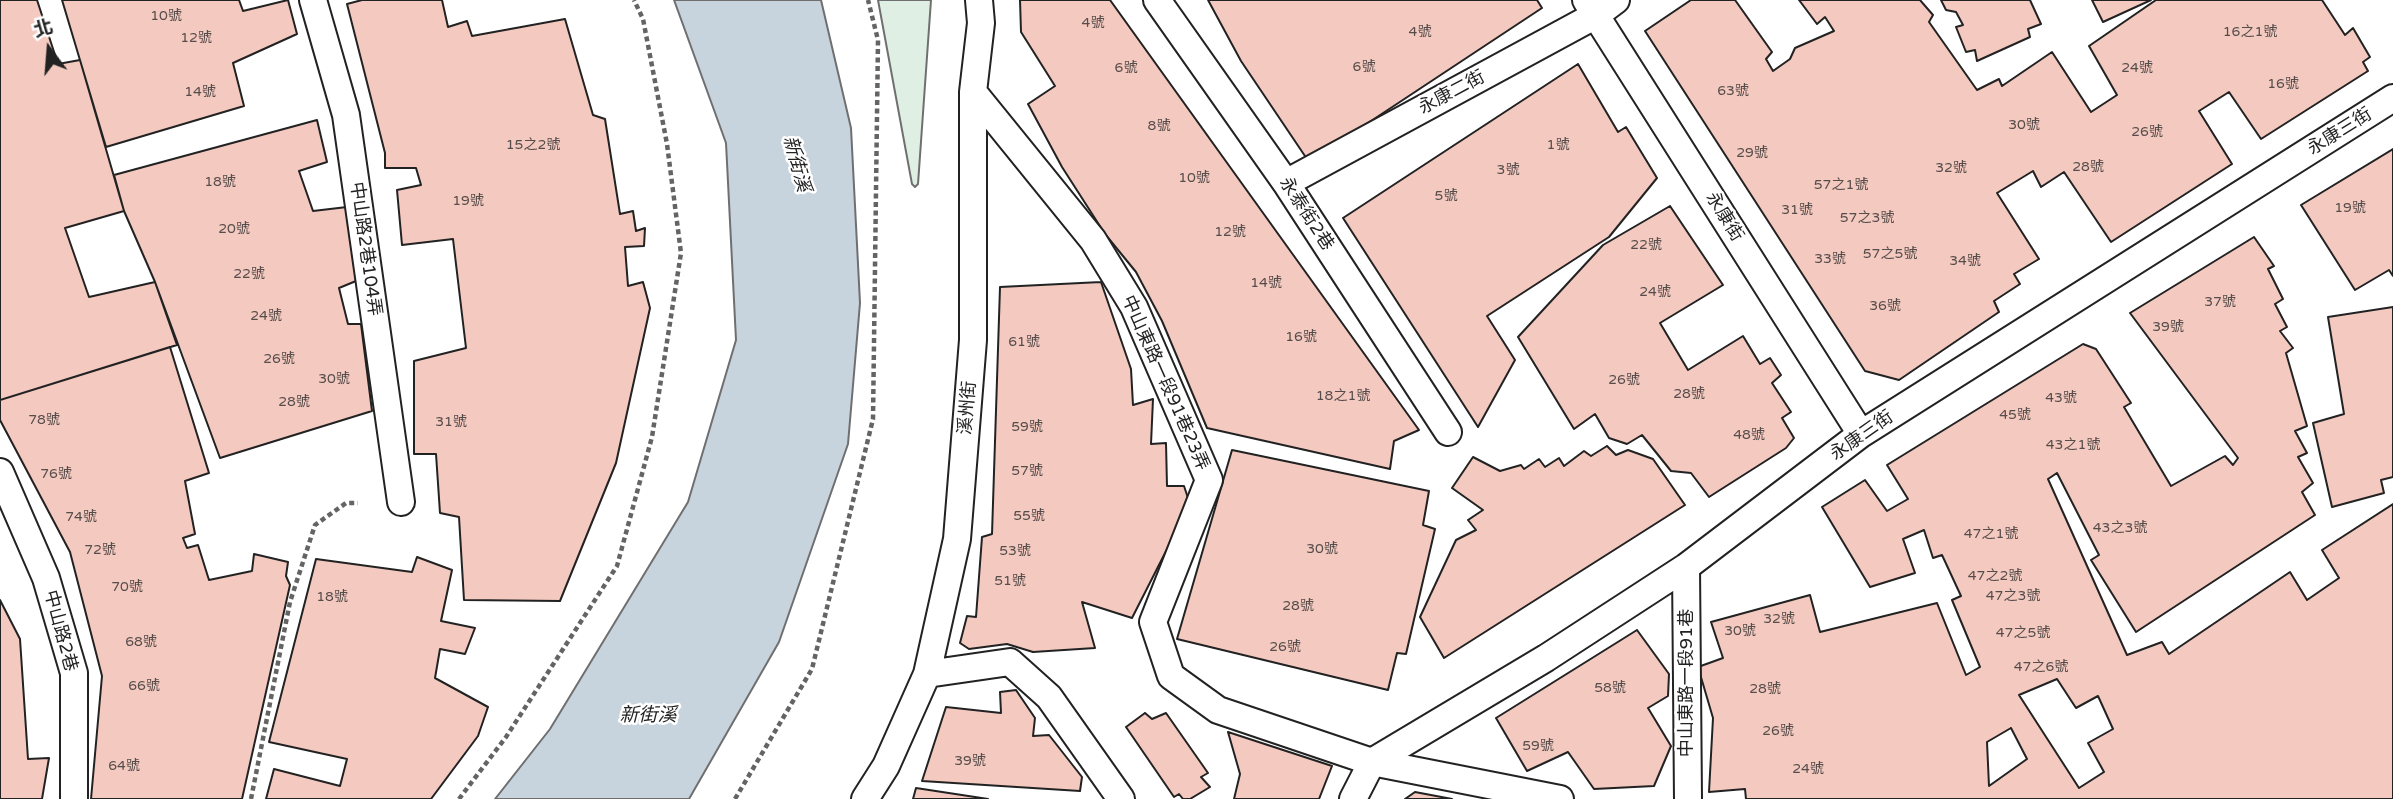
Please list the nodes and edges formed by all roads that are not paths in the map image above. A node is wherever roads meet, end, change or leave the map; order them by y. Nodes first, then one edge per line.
1 (313, 0) edge
2 (979, 0) edge
3 (1157, 0) edge
4 (1599, 5) edge
5 (973, 92) junction
6 (2393, 98) edge
7 (1286, 183) junction
8 (1448, 432) dead end
9 (1861, 434) junction
10 (0, 472) edge
11 (401, 502) road end
12 (1686, 567) junction
13 (927, 674) junction
14 (1372, 762) junction
15 (74, 799) edge
16 (865, 799) edge
17 (1121, 799) edge
18 (1353, 799) edge
19 (1560, 799) edge
20 (1688, 799) edge

1 - 11 lane, 中山路2巷104弄
2 - 5 lane, 溪州街
3 - 7 lane, 永泰街2巷
4 - 7 lane, 永康二街
4 - 9 lane, 永康街
5 - 13 lane, 溪州街
5 - 14 lane, 中山東路一段91巷23弄
6 - 9 lane, 永康三街
7 - 8 lane, 永泰街2巷
9 - 12 lane, 永康三街
10 - 15 lane, 中山路2巷
12 - 14 lane, 永康三街
12 - 20 lane, 中山東路一段91巷
13 - 16 lane, 溪州街
13 - 17 lane
14 - 18 lane
14 - 19 lane, 中山東路一段91巷23弄

